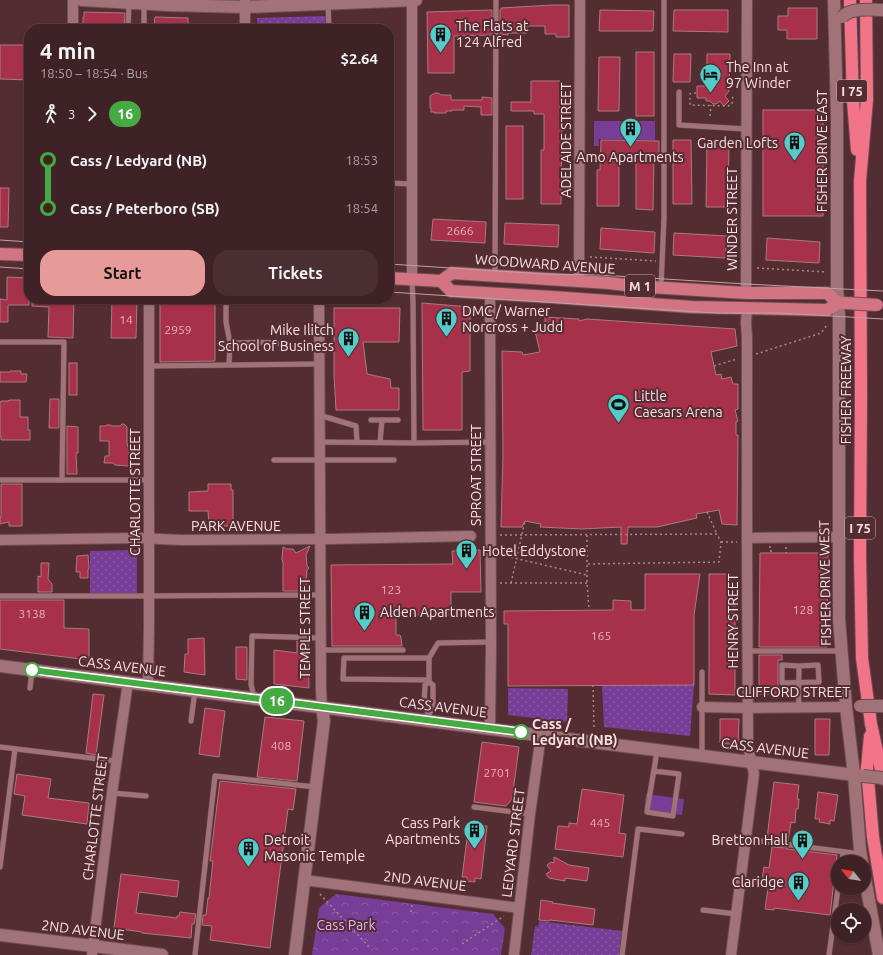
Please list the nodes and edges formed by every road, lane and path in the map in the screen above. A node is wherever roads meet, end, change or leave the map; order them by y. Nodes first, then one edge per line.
1 (73, 0) edge
2 (88, 0) edge
3 (412, 0) edge
4 (416, 0) edge
5 (496, 0) edge
6 (580, 0) edge
7 (664, 0) edge
8 (747, 0) edge
9 (834, 0) edge
10 (850, 0) edge
11 (866, 0) edge
12 (129, 2) junction
13 (168, 2) edge
14 (328, 2) edge
15 (144, 3) junction
16 (245, 4) edge
17 (883, 10) edge
18 (73, 24) edge
19 (128, 24) edge
20 (144, 24) edge
21 (245, 24) edge
22 (329, 24) edge
23 (835, 29) junction
24 (679, 92) dead end
25 (696, 93) dead end
26 (730, 94) dead end
27 (711, 105) junction
28 (710, 116) dead end
29 (746, 129) junction
30 (860, 181) junction
31 (394, 183) edge
32 (412, 184) junction
33 (0, 254) edge
34 (24, 255) edge
35 (590, 257) dead end
36 (662, 261) junction
37 (757, 268) dead end
38 (825, 271) dead end
39 (495, 276) junction
40 (394, 278) edge
41 (412, 280) junction
42 (441, 281) junction
43 (579, 281) junction
44 (661, 287) junction
45 (490, 293) junction
46 (746, 293) junction
47 (841, 303) junction
48 (148, 304) edge
49 (226, 304) edge
50 (319, 304) edge
51 (883, 305) edge
52 (747, 308) junction
53 (827, 325) dead end
54 (0, 342) edge
55 (230, 343) junction
56 (319, 347) junction
57 (747, 357) junction
58 (319, 364) junction
59 (229, 365) junction
60 (149, 366) junction
61 (714, 366) dead end
62 (319, 415) junction
63 (371, 420) dead end
64 (382, 420) junction
65 (398, 420) dead end
66 (319, 442) junction
67 (357, 442) junction
68 (380, 442) junction
69 (490, 442) junction
70 (414, 443) junction
71 (274, 460) dead end
72 (319, 460) junction
73 (394, 460) dead end
74 (0, 480) edge
75 (62, 480) junction
76 (148, 480) junction
77 (707, 512) dead end
78 (526, 521) dead end
79 (490, 534) junction
80 (718, 534) junction
81 (522, 535) junction
82 (586, 535) junction
83 (471, 536) dead end
84 (838, 537) junction
85 (149, 539) junction
86 (320, 539) junction
87 (0, 540) edge
88 (747, 540) junction
89 (786, 541) junction
90 (721, 542) junction
91 (770, 546) dead end
92 (772, 550) dead end
93 (490, 553) junction
94 (786, 553) dead end
95 (517, 559) junction
96 (587, 564) junction
97 (586, 575) junction
98 (491, 583) junction
99 (511, 583) junction
100 (587, 583) junction
101 (320, 595) junction
102 (0, 596) edge
103 (149, 596) junction
104 (589, 610) dead end
105 (321, 638) junction
106 (491, 642) junction
107 (321, 650) junction
108 (403, 650) dead end
109 (748, 650) junction
110 (841, 651) junction
111 (429, 658) junction
112 (0, 666) edge
113 (799, 666) junction
114 (32, 670) junction
115 (702, 672) dead end
116 (429, 681) junction
117 (128, 682) junction
118 (799, 683) junction
119 (148, 684) junction
120 (593, 685) dead end
121 (30, 688) dead end
122 (195, 690) junction
123 (254, 698) junction
124 (883, 706) edge
125 (322, 707) junction
126 (702, 707) junction
127 (799, 707) junction
128 (846, 707) junction
129 (748, 708) junction
130 (429, 718) junction
131 (191, 721) dead end
132 (871, 724) junction
133 (490, 728) junction
134 (594, 728) dead end
135 (541, 735) junction
136 (0, 747) edge
137 (15, 749) junction
138 (657, 750) junction
139 (702, 755) junction
140 (116, 761) junction
141 (752, 762) junction
142 (654, 771) junction
143 (858, 775) junction
144 (883, 778) edge
145 (315, 787) junction
146 (112, 793) junction
147 (146, 796) dead end
148 (474, 807) dead end
149 (530, 814) junction
150 (682, 834) dead end
151 (745, 839) junction
152 (843, 852) junction
153 (843, 855) edge
154 (852, 855) edge
155 (862, 855) edge
156 (0, 867) edge
157 (304, 880) junction
158 (320, 894) dead end
159 (837, 895) edge
160 (868, 895) edge
161 (883, 898) edge
162 (412, 902) dead end
163 (519, 908) junction
164 (702, 910) dead end
165 (411, 912) dead end
166 (505, 914) dead end
167 (736, 914) junction
168 (0, 935) edge
169 (462, 944) dead end
170 (370, 948) dead end
171 (93, 950) edge
172 (149, 954) edge
173 (195, 955) edge
174 (295, 955) edge
175 (514, 955) edge
176 (622, 955) edge
177 (731, 955) edge
178 (829, 955) edge
179 (879, 955) edge

1 - 18 street
2 - 12 street
3 - 4 street
3 - 14 street
3 - 32 street
5 - 39 lane
6 - 43 street, ADELAIDE STREET
7 - 36 lane
8 - 29 street, WINDER STREET
9 - 23 street, FISHER DRIVE EAST
10 - 30 highway, I 75
11 - 30 highway, FISHER FREEWAY
12 - 15 street
12 - 19 lane
13 - 15 street
13 - 16 street
14 - 16 street
14 - 22 lane
15 - 20 lane
16 - 21 street
17 - 23 street, bridge
23 - 47 street, FISHER DRIVE EAST
24 - 29 lane
25 - 27 path
26 - 27 path
27 - 28 path
29 - 46 street, WINDER STREET
30 - 132 highway, FISHER FREEWAY / I 75
31 - 32 lane
32 - 41 street
33 - 34 main road
35 - 36 path
36 - 44 lane
37 - 38 path
39 - 42 main road, WOODWARD AVENUE / M 1
39 - 43 main road, WOODWARD AVENUE / M 1
40 - 41 main road, WOODWARD AVENUE / M 1
41 - 42 main road, WOODWARD AVENUE / M 1
41 - 70 lane
42 - 45 main road, WOODWARD AVENUE / M 1
43 - 44 main road, WOODWARD AVENUE / M 1
44 - 46 main road, WOODWARD AVENUE / M 1
45 - 52 main road, WOODWARD AVENUE / M 1
45 - 69 street, SPROAT STREET
46 - 47 main road, WOODWARD AVENUE / M 1
47 - 51 main road, WOODWARD AVENUE / M 1, bridge
47 - 52 main road, WOODWARD AVENUE / M 1
47 - 84 street, FISHER DRIVE WEST
48 - 60 street, CHARLOTTE STREET
49 - 55 lane
50 - 56 street, TEMPLE STREET
52 - 57 street, HENRY STREET
53 - 57 path
54 - 75 lane
55 - 56 lane
55 - 59 lane
56 - 58 street, TEMPLE STREET
57 - 61 path
57 - 88 street, HENRY STREET
58 - 59 lane
58 - 62 street, TEMPLE STREET
59 - 60 lane
60 - 76 street, CHARLOTTE STREET
62 - 66 street, TEMPLE STREET
62 - 67 lane
63 - 64 lane
64 - 65 lane
64 - 68 lane
66 - 67 lane
66 - 72 street, TEMPLE STREET
67 - 68 lane
68 - 70 lane
69 - 70 lane
69 - 79 street, SPROAT STREET
71 - 72 lane
72 - 73 lane
72 - 86 street, TEMPLE STREET
74 - 75 lane
75 - 76 lane
76 - 85 street, CHARLOTTE STREET
77 - 80 path
78 - 81 path
79 - 81 path
79 - 93 street, SPROAT STREET
80 - 82 path
80 - 90 path
81 - 82 path
81 - 95 path
82 - 96 path
83 - 86 street, PARK AVENUE
84 - 89 street
84 - 110 street, FISHER DRIVE WEST
85 - 86 street, PARK AVENUE
85 - 87 street, PARK AVENUE
85 - 103 street, CHARLOTTE STREET
86 - 101 street, TEMPLE STREET
88 - 89 street
88 - 90 path
88 - 109 street, HENRY STREET
89 - 94 path
90 - 96 path
91 - 92 path
93 - 95 path
93 - 98 street, SPROAT STREET
95 - 97 path
95 - 99 path
96 - 97 path
97 - 100 path
98 - 99 path
98 - 106 street, SPROAT STREET
99 - 100 path
100 - 104 path
101 - 103 lane
101 - 105 street, TEMPLE STREET
102 - 103 lane
103 - 119 street, CHARLOTTE STREET
105 - 107 street, TEMPLE STREET
105 - 123 lane
106 - 111 lane
106 - 133 street, SPROAT STREET
107 - 108 lane
107 - 125 street, TEMPLE STREET
109 - 110 lane
109 - 129 street, HENRY STREET
110 - 128 street, FISHER DRIVE WEST
111 - 116 lane
111 - 116 lane
112 - 114 street, CASS AVENUE
113 - 118 lane
113 - 118 lane
113 - 118 lane
114 - 117 street, CASS AVENUE
114 - 121 lane
115 - 126 lane
116 - 130 lane
116 - 130 lane
117 - 119 street, CASS AVENUE
117 - 140 street, CHARLOTTE STREET
118 - 127 lane
119 - 122 street, CASS AVENUE
120 - 134 path
122 - 123 street, CASS AVENUE
122 - 131 lane
123 - 125 street, CASS AVENUE
124 - 128 street, CLIFFORD STREET, bridge
125 - 130 street, CASS AVENUE
125 - 145 street, TEMPLE STREET
126 - 129 street, CLIFFORD STREET
126 - 139 lane
127 - 128 street, CLIFFORD STREET
127 - 129 street, CLIFFORD STREET
128 - 143 street, FISHER DRIVE WEST
129 - 141 street, HENRY STREET
130 - 133 street, CASS AVENUE
132 - 144 highway, FISHER FREEWAY / I 75
132 - 161 highway
133 - 135 street, CASS AVENUE
135 - 138 street, CASS AVENUE
135 - 149 street, LEDYARD STREET
136 - 137 lane
137 - 140 lane
137 - 156 lane
138 - 139 street, CASS AVENUE
138 - 142 lane
139 - 141 street, CASS AVENUE
140 - 146 street, CHARLOTTE STREET
141 - 143 street, CASS AVENUE
141 - 151 street, HENRY STREET
142 - 142 lane
143 - 144 street, CASS AVENUE, bridge
143 - 155 street, FISHER DRIVE WEST
145 - 157 street, TEMPLE STREET
145 - 173 lane
146 - 147 lane
146 - 171 street, CHARLOTTE STREET
148 - 149 lane
149 - 163 street, LEDYARD STREET
150 - 176 lane
151 - 152 lane
151 - 167 street, HENRY STREET
152 - 153 lane
152 - 154 lane
157 - 163 street, 2ND AVENUE
157 - 174 street, TEMPLE STREET
158 - 170 path
159 - 178 lane
160 - 179 street
162 - 165 path
163 - 175 street, LEDYARD STREET
164 - 167 lane
166 - 169 path
167 - 177 street, HENRY STREET
168 - 171 street, 2ND AVENUE
171 - 172 street, 2ND AVENUE

